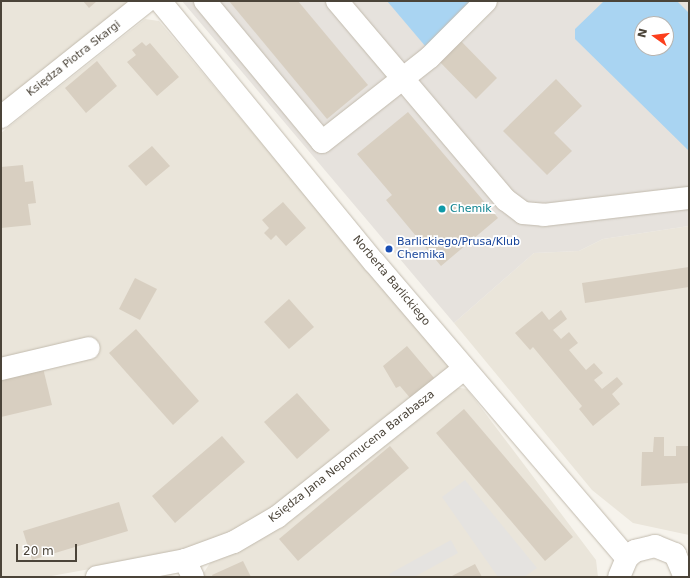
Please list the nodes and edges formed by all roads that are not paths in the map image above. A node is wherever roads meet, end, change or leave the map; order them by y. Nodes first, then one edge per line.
1 (147, 1) edge
2 (160, 1) edge
3 (205, 1) edge
4 (337, 1) edge
5 (486, 1) edge
6 (402, 77) junction
7 (1, 117) edge
8 (689, 198) edge
9 (89, 348) dead end
10 (464, 368) junction
11 (1, 369) edge
12 (623, 567) edge
13 (189, 568) edge
14 (687, 573) edge
15 (97, 577) edge

1 - 7 street, Księdza Piotra Skargi
2 - 10 street, Norberta Barlickiego
3 - 6 street
4 - 6 street
5 - 6 street
6 - 8 street
9 - 11 street
10 - 12 street, Norberta Barlickiego
10 - 13 street, Księdza Jana Nepomucena Barabasza
12 - 14 street
13 - 15 street, Księdza Jana Nepomucena Barabasza

